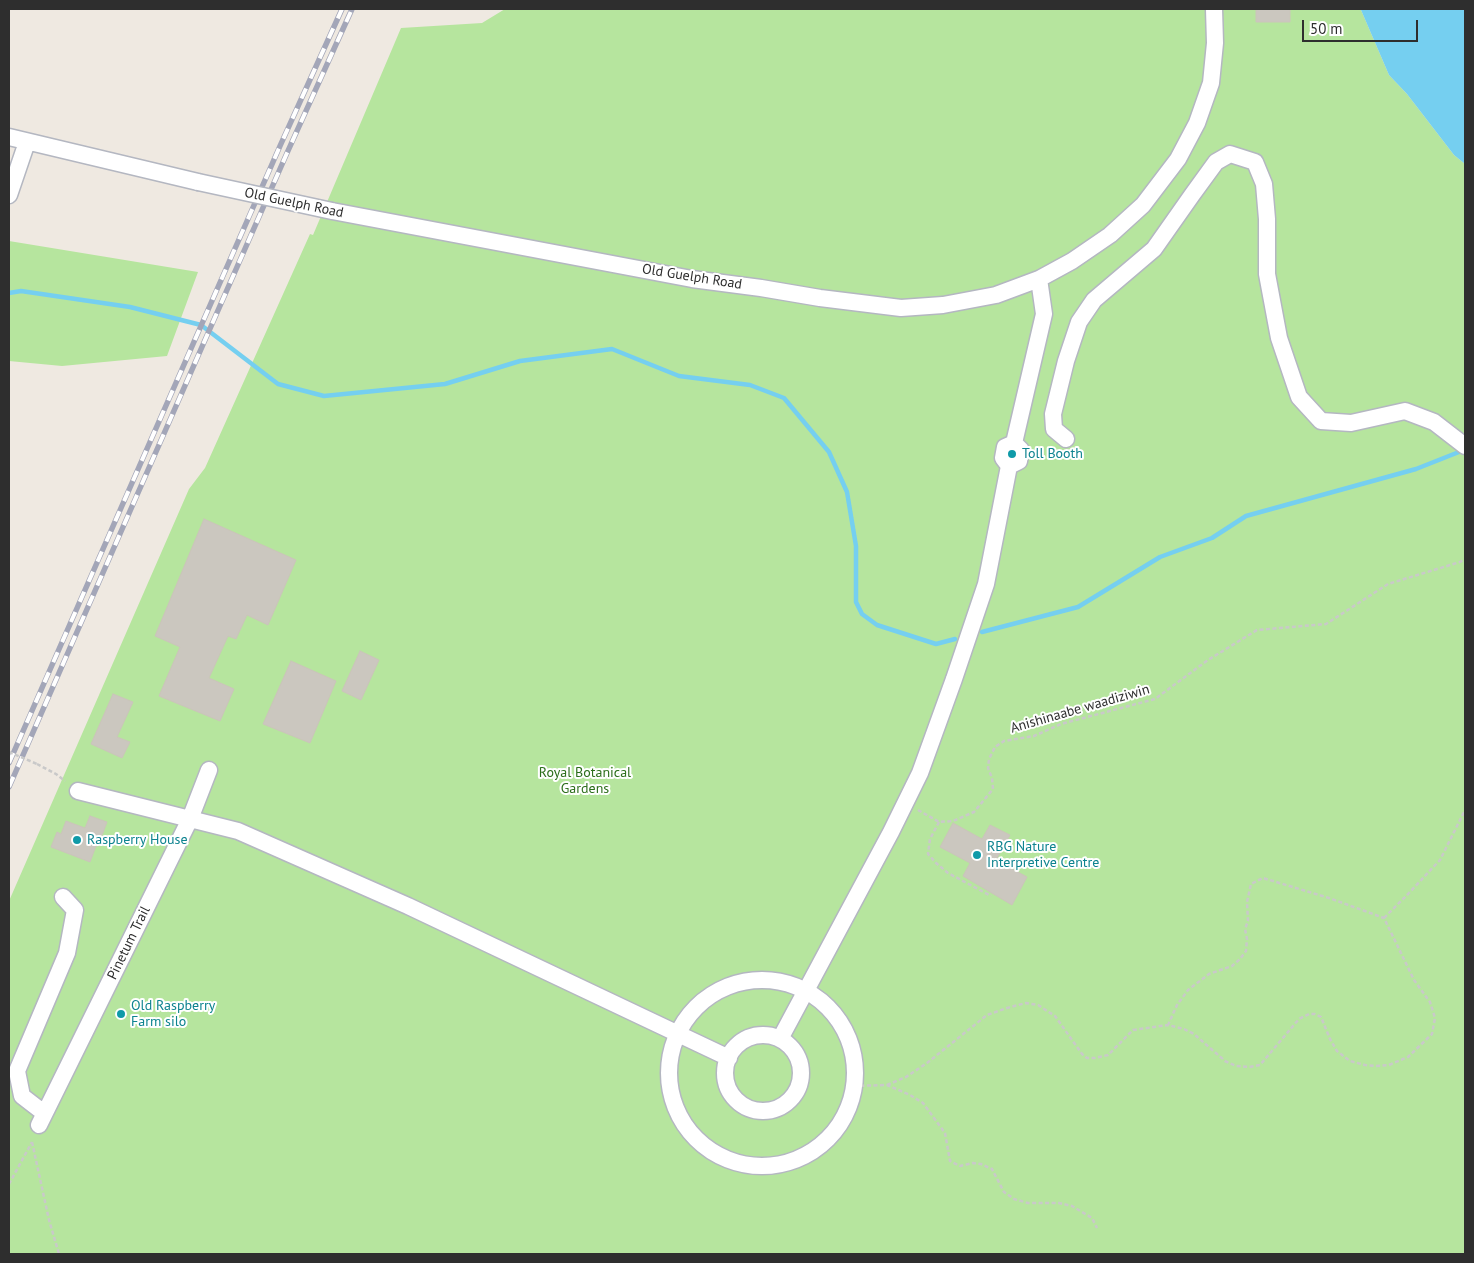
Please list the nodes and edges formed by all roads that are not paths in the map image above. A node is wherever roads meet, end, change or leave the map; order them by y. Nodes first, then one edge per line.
1 (1214, 9) edge
2 (9, 137) edge
3 (27, 142) junction
4 (9, 195) edge
5 (1039, 279) junction
6 (1066, 439) dead end
7 (1465, 446) edge
8 (209, 770) dead end
9 (78, 792) road end
10 (190, 819) junction
11 (63, 897) dead end
12 (807, 991) junction
13 (677, 1034) junction
14 (780, 1039) junction
15 (729, 1058) junction

1 - 5 street, Old Guelph Road
2 - 3 street, Old Guelph Road
3 - 4 street
3 - 5 street, Old Guelph Road, bridge
5 - 12 street
6 - 7 street
8 - 10 street, Pinetum Trail
9 - 10 street
10 - 11 street, Pinetum Trail
10 - 13 street
12 - 13 street
12 - 13 street
12 - 14 street
13 - 15 street
14 - 15 street
14 - 15 street

